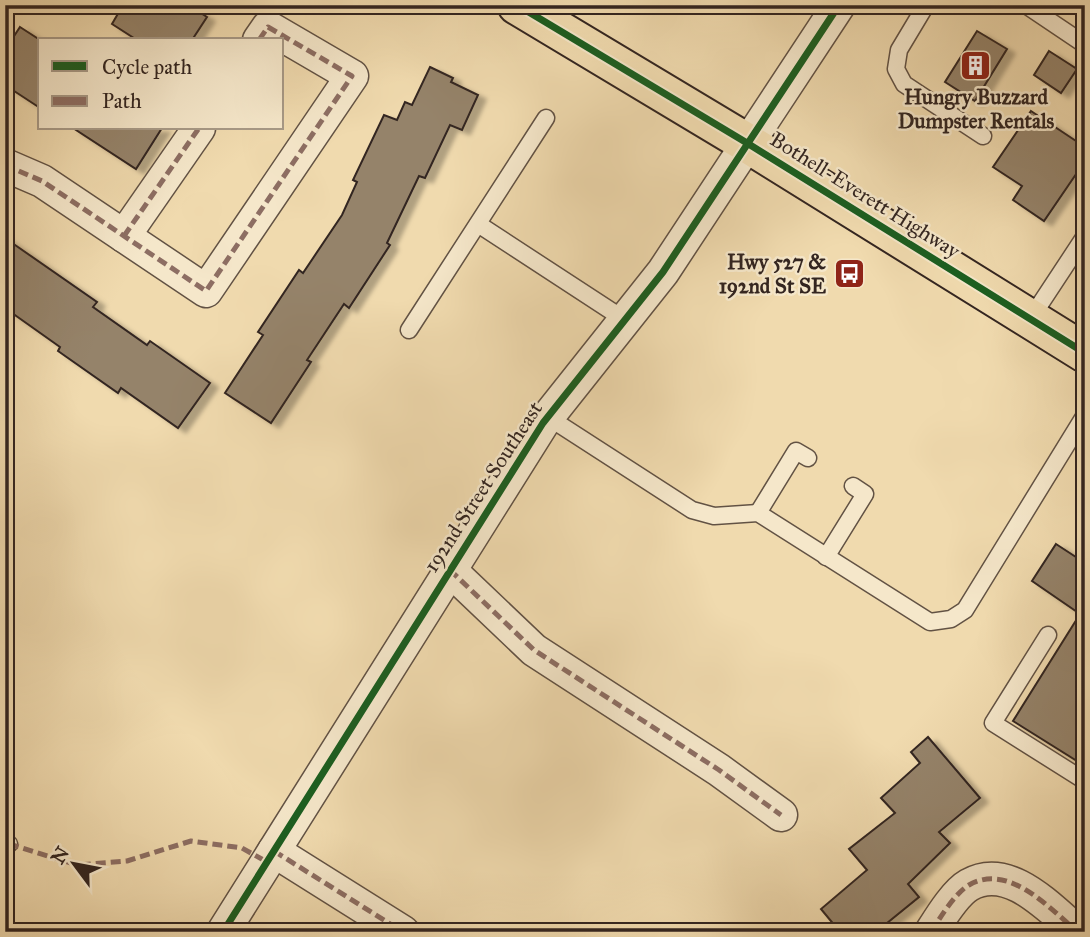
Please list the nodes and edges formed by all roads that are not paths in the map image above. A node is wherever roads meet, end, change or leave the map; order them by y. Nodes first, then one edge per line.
1 (517, 5) edge
2 (839, 5) edge
3 (926, 5) edge
4 (1026, 5) edge
5 (260, 38) edge
6 (1081, 42) dead end
7 (546, 118) dead end
8 (198, 130) edge
9 (983, 135) dead end
10 (747, 143) junction
11 (5, 165) edge
12 (478, 225) junction
13 (124, 236) junction
14 (1082, 246) edge
15 (1031, 318) junction
16 (625, 320) junction
17 (409, 330) dead end
18 (1085, 353) edge
19 (1085, 415) edge
20 (548, 417) junction
21 (808, 458) dead end
22 (853, 486) dead end
23 (758, 513) junction
24 (826, 557) junction
25 (450, 570) junction
26 (1048, 635) dead end
27 (1085, 782) edge
28 (781, 815) dead end
29 (274, 851) junction
30 (223, 932) edge
31 (403, 932) edge
32 (931, 932) edge
33 (1078, 932) edge

1 - 10 main road, Bothell-Everett Highway
2 - 10 street, 192nd Street Southeast
3 - 9 lane
4 - 6 lane
5 - 13 street
7 - 12 lane
8 - 13 street
10 - 15 main road, Bothell-Everett Highway
10 - 16 street, 192nd Street Southeast
11 - 13 street
12 - 16 lane
12 - 17 lane
14 - 15 lane
15 - 18 main road, Bothell-Everett Highway
16 - 20 street, 192nd Street Southeast
19 - 24 lane
20 - 23 lane
20 - 25 street, 192nd Street Southeast
21 - 23 lane
22 - 24 lane
23 - 24 lane
25 - 28 street
25 - 29 street, 192nd Street Southeast
26 - 27 lane
29 - 30 street, 192nd Street Southeast
29 - 31 street
32 - 33 street

